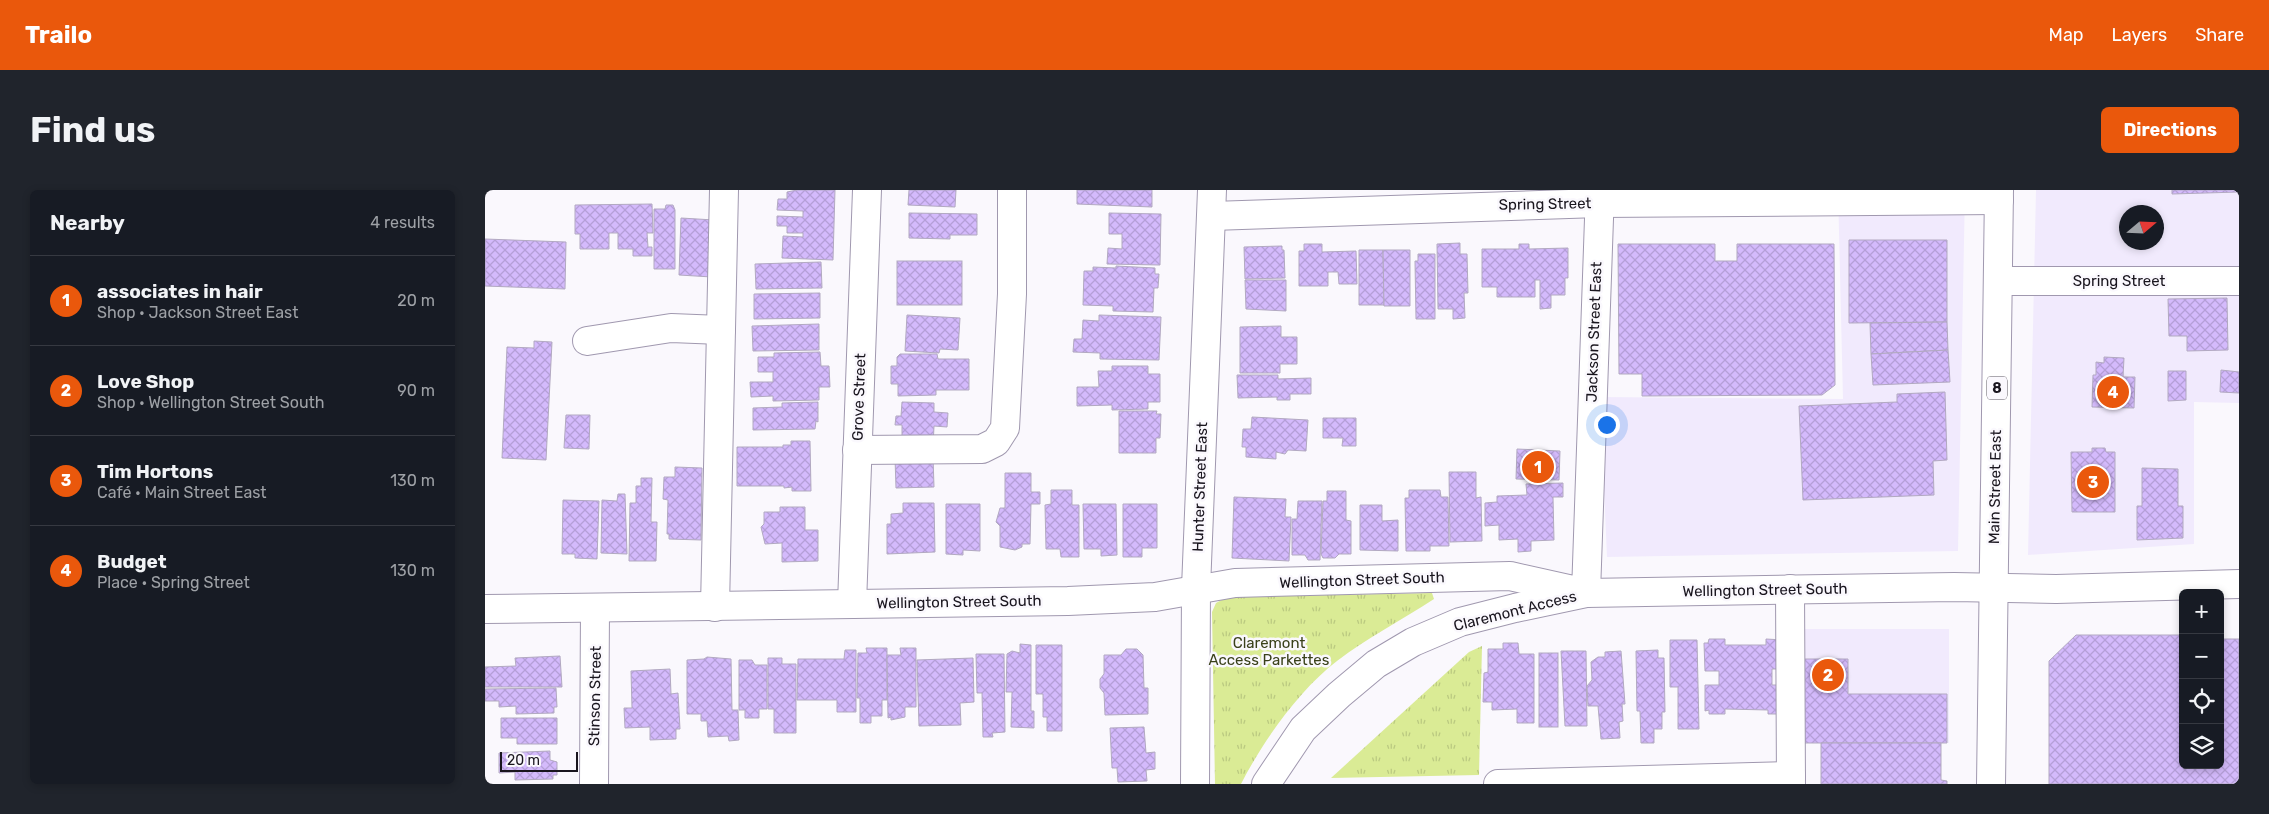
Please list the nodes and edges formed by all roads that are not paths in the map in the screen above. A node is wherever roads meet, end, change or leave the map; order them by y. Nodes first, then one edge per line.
1 (725, 190) edge
2 (867, 190) edge
3 (1012, 190) edge
4 (1792, 195) edge
5 (1999, 195) edge
6 (1599, 197) edge
7 (1212, 203) edge
8 (1999, 281) junction
9 (2239, 281) edge
10 (721, 330) junction
11 (587, 341) dead end
12 (857, 450) junction
13 (2239, 584) edge
14 (1994, 587) junction
15 (1196, 588) junction
16 (1790, 589) junction
17 (1586, 593) junction
18 (852, 604) junction
19 (715, 607) junction
20 (595, 608) junction
21 (485, 609) edge
22 (1791, 780) edge
23 (594, 784) edge
24 (1195, 784) edge
25 (1267, 784) edge
26 (1498, 784) edge
27 (1991, 784) edge

1 - 10 street
2 - 12 street, Grove Street
3 - 12 street
4 - 5 street, Spring Street
4 - 6 street, Spring Street
5 - 8 street, Main Street East / 8
6 - 7 street, Spring Street
6 - 17 street, Jackson Street East
7 - 15 street, Hunter Street East
8 - 9 street, Spring Street
8 - 14 street, Main Street East / 8
10 - 11 street
10 - 19 street
12 - 18 street, Grove Street
13 - 14 street, Wellington Street South
14 - 16 street, Wellington Street South
14 - 27 street, Main Street East / 8
15 - 17 street, Wellington Street South
15 - 18 street, Wellington Street South
15 - 24 street, Hunter Street East
16 - 17 street, Wellington Street South
16 - 22 street
17 - 25 street, Claremont Access
18 - 19 street, Wellington Street South
19 - 20 street, Wellington Street South
20 - 21 street, Wellington Street South
20 - 23 street, Stinson Street
22 - 26 street

